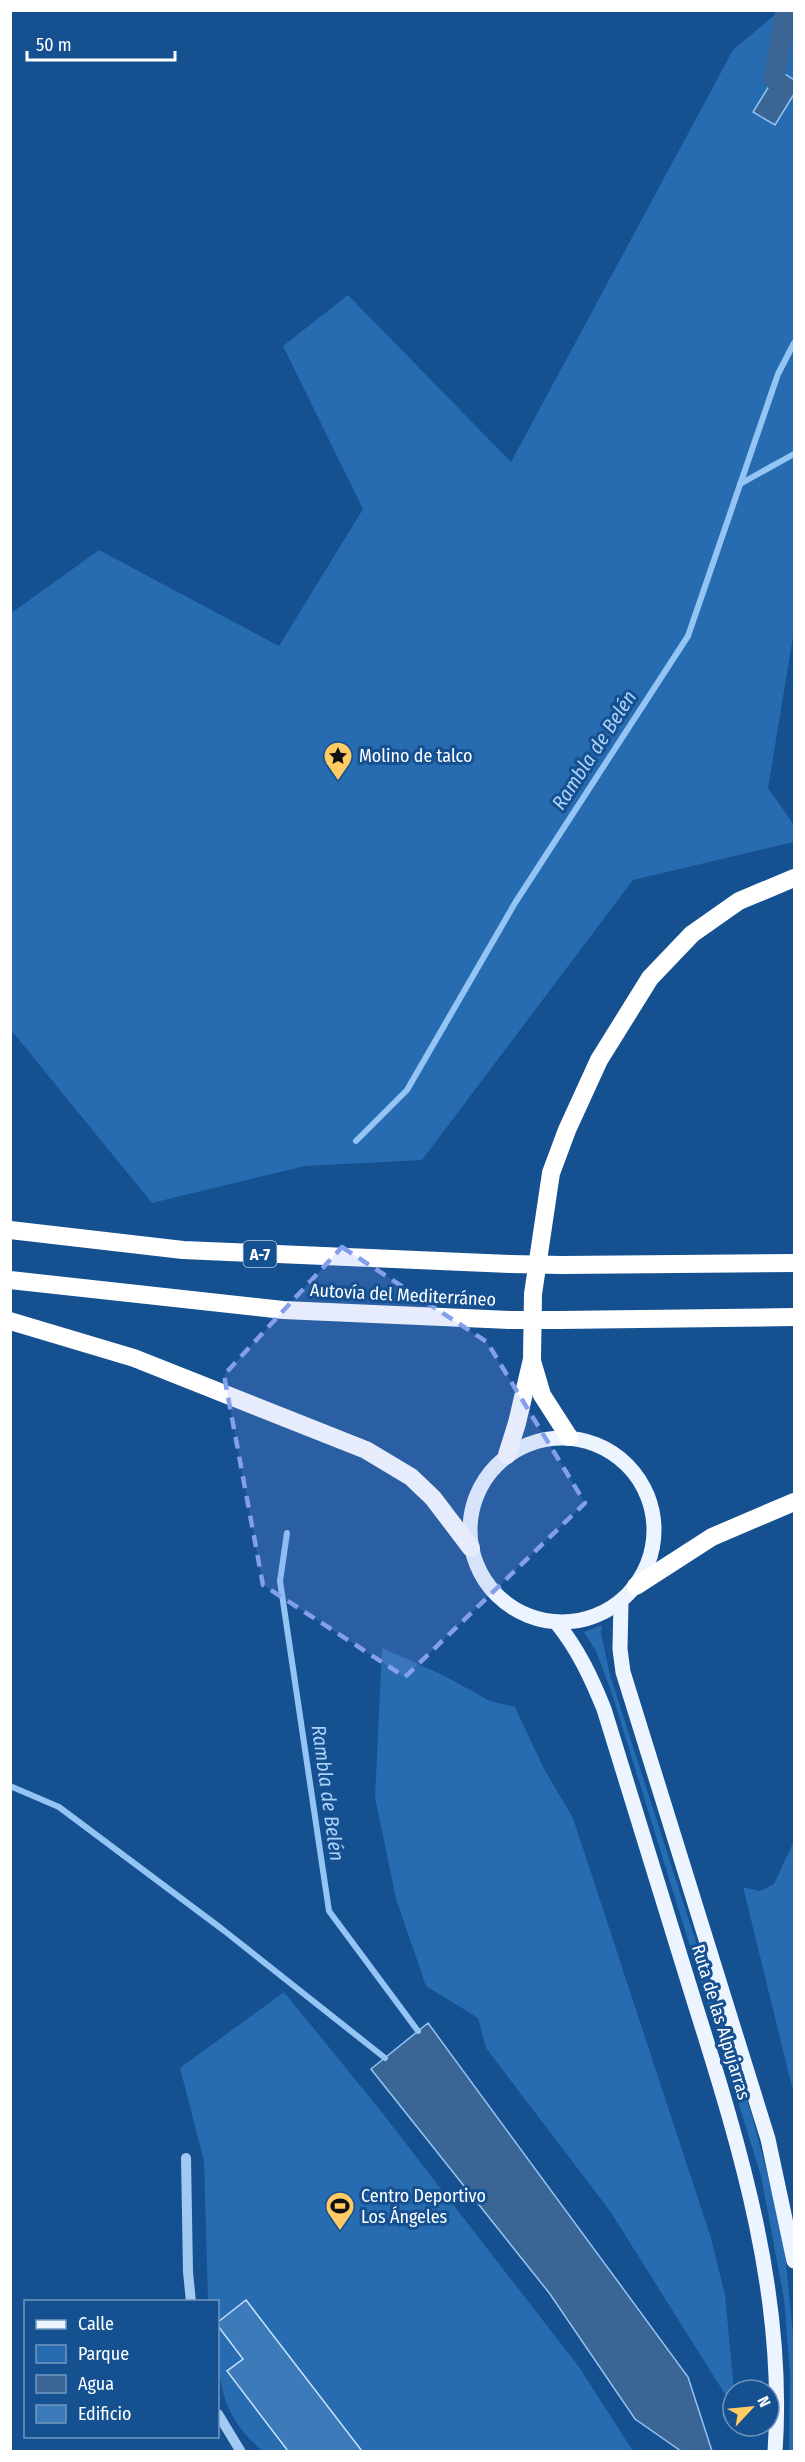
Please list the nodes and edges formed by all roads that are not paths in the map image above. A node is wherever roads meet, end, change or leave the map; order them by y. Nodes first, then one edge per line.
1 (795, 878) edge
2 (10, 1230) edge
3 (795, 1263) edge
4 (10, 1280) edge
5 (795, 1317) edge
6 (10, 1322) edge
7 (532, 1359) junction
8 (568, 1437) junction
9 (507, 1455) junction
10 (795, 1502) edge
11 (471, 1548) junction
12 (636, 1586) junction
13 (621, 1601) junction
14 (556, 1622) junction
15 (186, 2158) dead end
16 (795, 2261) edge
17 (191, 2300) edge
18 (219, 2416) edge
19 (241, 2451) edge
20 (775, 2451) edge

1 - 7 highway
2 - 3 highway, Autovía del Mediterráneo / A-7, bridge
4 - 5 highway, Autovía del Mediterráneo, bridge
6 - 11 highway
7 - 8 highway
7 - 9 highway
8 - 9 main road
8 - 12 main road
9 - 11 main road
10 - 12 highway
11 - 14 main road
12 - 13 main road
13 - 14 main road
13 - 16 main road, Ruta de las Alpujarras
14 - 20 main road, Ruta de las Alpujarras
15 - 17 street
18 - 19 street

